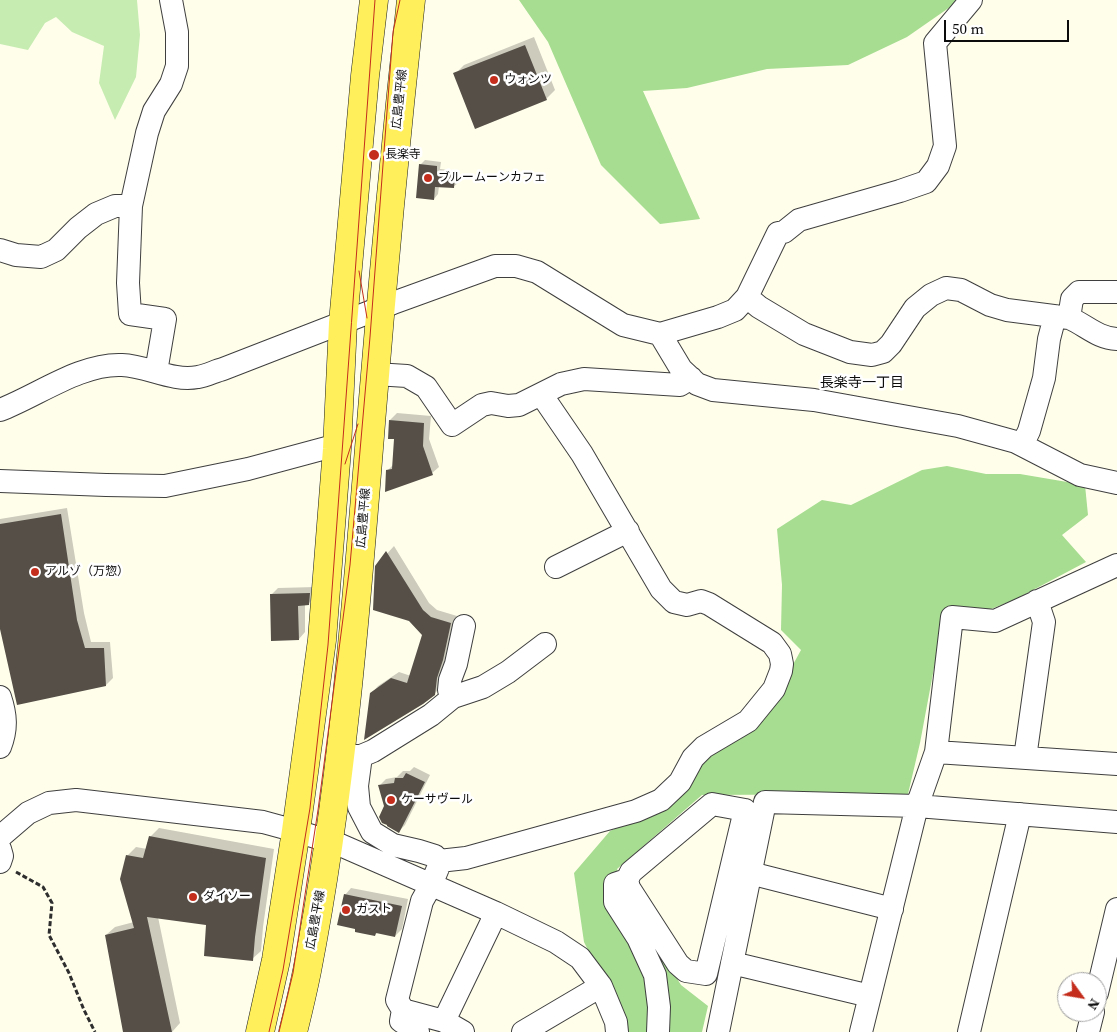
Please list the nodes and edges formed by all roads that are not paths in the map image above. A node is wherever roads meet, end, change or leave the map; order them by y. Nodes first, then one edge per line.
1 (171, 0) edge
2 (374, 0) edge
3 (411, 0) edge
4 (971, 0) edge
5 (132, 206) junction
6 (0, 250) edge
7 (1117, 292) edge
8 (747, 297) junction
9 (380, 308) junction
10 (1062, 317) junction
11 (343, 323) junction
12 (660, 334) junction
13 (1117, 339) edge
14 (156, 372) junction
15 (375, 374) junction
16 (691, 378) junction
17 (541, 394) junction
18 (0, 410) edge
19 (1022, 445) junction
20 (337, 449) junction
21 (0, 481) edge
22 (1117, 484) edge
23 (628, 531) junction
24 (1117, 565) edge
25 (556, 567) dead end
26 (1037, 601) junction
27 (464, 626) dead end
28 (545, 644) dead end
29 (0, 697) edge
30 (453, 698) junction
31 (0, 747) edge
32 (936, 752) junction
33 (351, 756) junction
34 (1025, 758) junction
35 (1116, 759) edge
36 (917, 806) junction
37 (1020, 814) junction
38 (1117, 822) edge
39 (296, 831) junction
40 (329, 842) junction
41 (0, 851) edge
42 (439, 861) junction
43 (750, 873) junction
44 (626, 880) junction
45 (431, 885) junction
46 (892, 909) junction
47 (1117, 909) edge
48 (496, 913) junction
49 (732, 963) junction
50 (1102, 972) edge
51 (601, 986) junction
52 (870, 996) junction
53 (405, 1024) edge
54 (453, 1027) edge
55 (260, 1032) edge
56 (293, 1032) edge
57 (522, 1032) edge
58 (617, 1032) edge
59 (658, 1032) edge
60 (718, 1032) edge
61 (861, 1032) edge
62 (969, 1032) edge

1 - 5 street
2 - 11 main road
3 - 9 main road, 広島豊平線
4 - 8 street
5 - 6 street
5 - 14 street
7 - 10 street
8 - 10 street
8 - 12 street
9 - 11 street
9 - 12 street
9 - 15 main road, 広島豊平線
10 - 13 street
10 - 19 street
11 - 14 street
11 - 20 main road
12 - 16 street
14 - 18 street
15 - 17 street
15 - 33 main road, 広島豊平線
16 - 17 street
16 - 19 street
17 - 23 street
19 - 22 street
20 - 21 street
20 - 39 main road
23 - 25 street
23 - 42 street
24 - 26 street
26 - 32 street
26 - 34 street
27 - 30 street
28 - 30 street
29 - 31 street
30 - 33 street
32 - 34 street
32 - 36 street
33 - 40 main road, 広島豊平線
33 - 42 street
34 - 35 street
36 - 37 street
36 - 43 street
36 - 46 street
37 - 38 street
37 - 62 street
39 - 40 street
39 - 41 street
39 - 55 main road
40 - 45 street
40 - 56 main road, 広島豊平線
42 - 45 street
43 - 46 street
43 - 49 street
44 - 44 street
44 - 59 street
45 - 48 street
45 - 53 street
46 - 52 street
47 - 50 street
48 - 51 street
48 - 54 street
49 - 52 street
49 - 60 street
51 - 57 street
51 - 58 street
52 - 61 street
53 - 54 street

